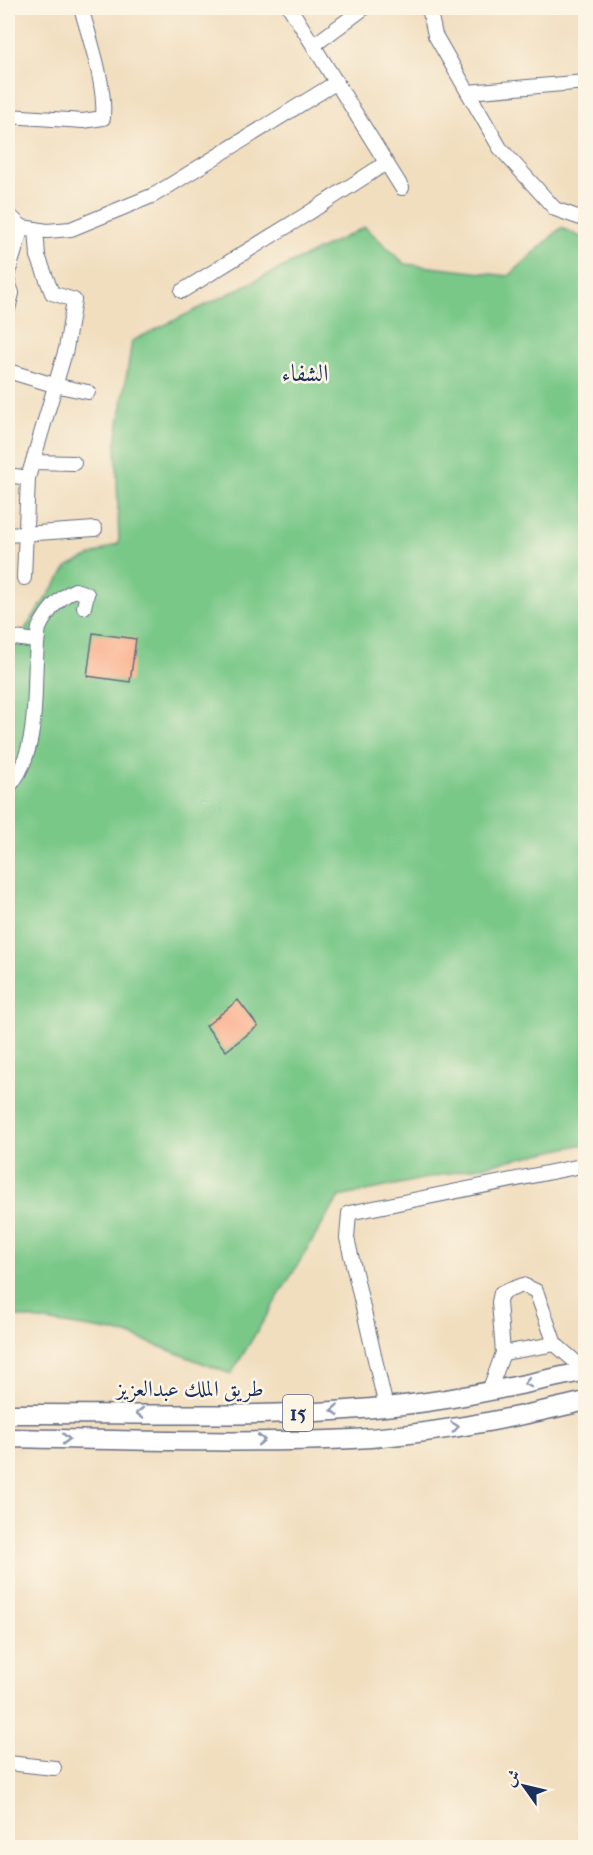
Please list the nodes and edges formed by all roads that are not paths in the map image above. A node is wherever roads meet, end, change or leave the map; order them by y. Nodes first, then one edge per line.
1 (81, 8) edge
2 (290, 8) edge
3 (364, 8) edge
4 (429, 8) edge
5 (314, 45) junction
6 (337, 82) junction
7 (585, 82) edge
8 (468, 92) junction
9 (8, 116) edge
10 (386, 162) junction
11 (402, 188) dead end
12 (8, 214) edge
13 (585, 219) edge
14 (29, 228) junction
15 (8, 273) edge
16 (8, 282) edge
17 (182, 291) dead end
18 (8, 309) edge
19 (8, 371) edge
20 (54, 385) junction
21 (88, 392) dead end
22 (33, 462) junction
23 (74, 463) dead end
24 (8, 475) edge
25 (28, 478) junction
26 (96, 529) dead end
27 (24, 534) junction
28 (8, 535) edge
29 (24, 578) dead end
30 (84, 607) dead end
31 (8, 637) edge
32 (36, 641) junction
33 (8, 789) edge
34 (585, 1165) edge
35 (555, 1344) junction
36 (503, 1353) junction
37 (585, 1371) edge
38 (489, 1391) junction
39 (584, 1402) edge
40 (386, 1407) junction
41 (8, 1414) edge
42 (8, 1438) edge
43 (8, 1763) edge
44 (54, 1768) dead end

1 - 9 street
2 - 5 street
3 - 5 street
4 - 8 street
5 - 6 street
6 - 10 street
6 - 14 street
7 - 8 street
8 - 13 street
10 - 11 street
10 - 17 street
12 - 14 street
14 - 15 street
14 - 20 street
16 - 18 street
19 - 20 street
20 - 21 street
20 - 22 street
22 - 23 street
22 - 25 street
24 - 25 street
25 - 27 street
26 - 27 street
27 - 28 street
27 - 29 street
30 - 32 street
31 - 32 street
32 - 33 street
34 - 40 street
35 - 36 street
35 - 36 street
35 - 37 street
36 - 38 street
37 -> 38 highway, طريق الملك عبدالعزيز / 15
38 - 40 highway, طريق الملك عبدالعزيز / 15
42 -> 39 highway, 15
40 -> 41 highway, طريق الملك عبدالعزيز / 15
43 - 44 street

